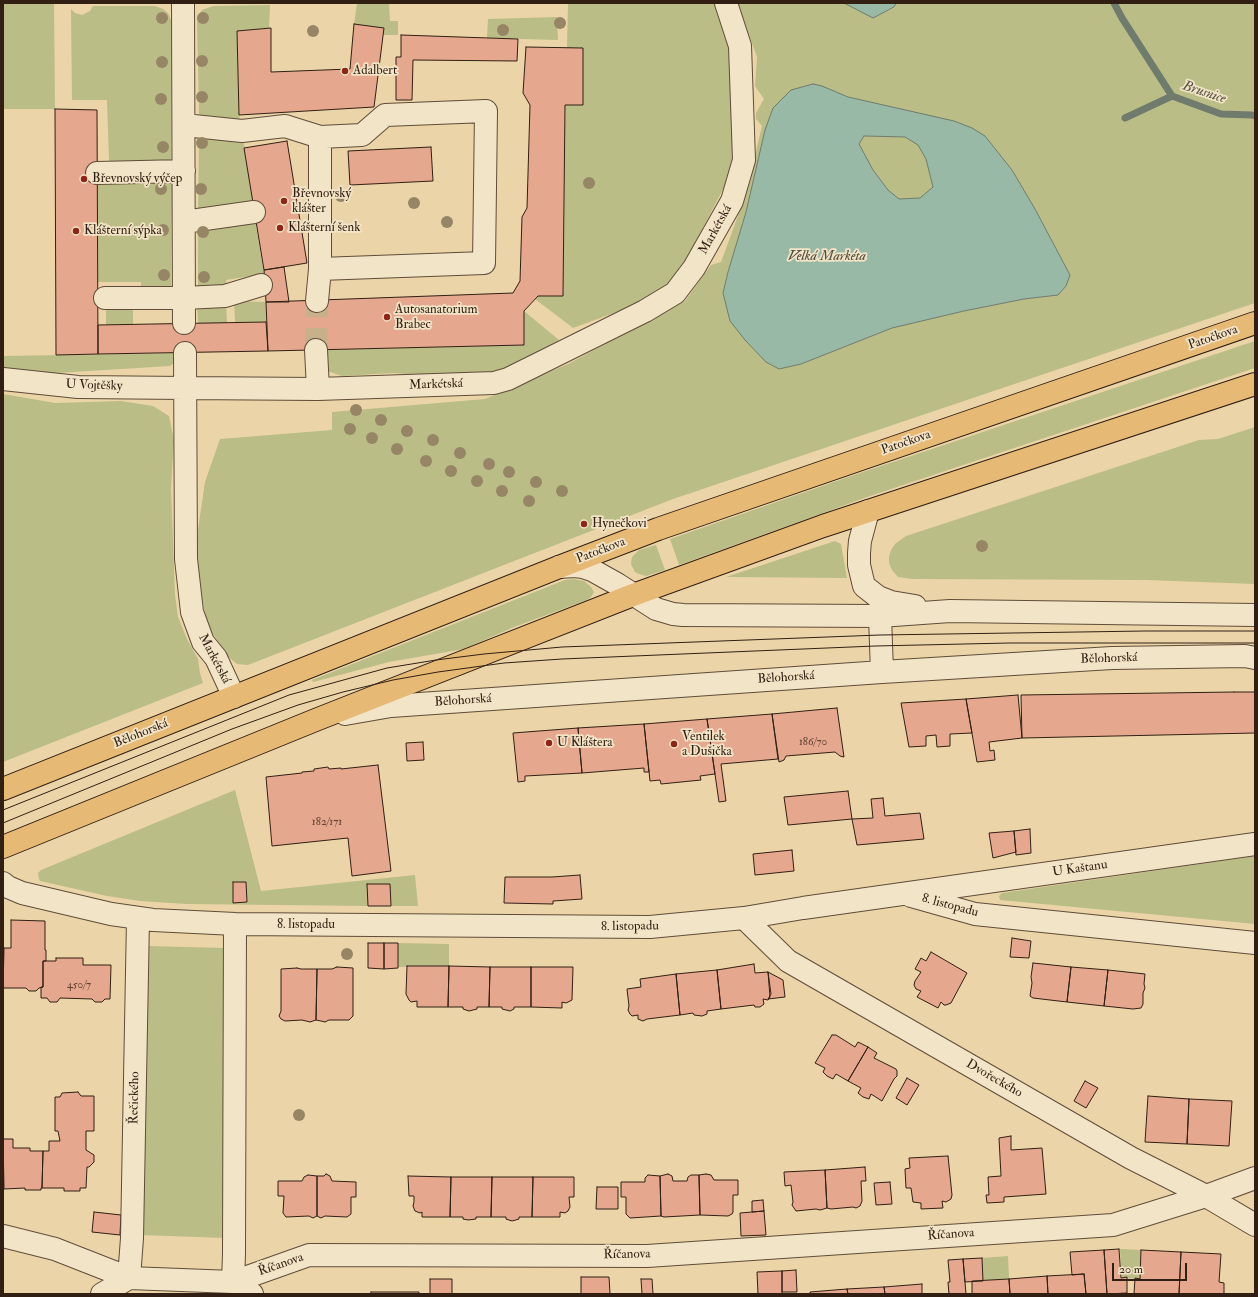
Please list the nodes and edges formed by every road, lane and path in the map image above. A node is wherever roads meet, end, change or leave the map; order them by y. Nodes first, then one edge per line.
1 (184, 3) edge
2 (726, 3) edge
3 (184, 125) junction
4 (320, 138) junction
5 (184, 171) junction
6 (97, 173) dead end
7 (254, 212) dead end
8 (184, 222) junction
9 (320, 269) junction
10 (261, 285) dead end
11 (105, 298) dead end
12 (184, 298) junction
13 (317, 301) tunnel mouth
14 (184, 323) dead end
15 (1255, 323) edge
16 (316, 350) tunnel mouth
17 (185, 353) dead end
18 (3, 379) edge
19 (1255, 384) edge
20 (185, 388) junction
21 (318, 389) junction
22 (868, 511) junction
23 (559, 567) junction
24 (633, 595) junction
25 (950, 610) junction
26 (1255, 615) edge
27 (880, 616) junction
28 (1255, 658) edge
29 (882, 672) junction
30 (234, 697) junction
31 (318, 719) junction
32 (3, 789) edge
33 (1255, 844) edge
34 (3, 847) edge
35 (3, 883) edge
36 (904, 894) junction
37 (744, 918) junction
38 (138, 919) junction
39 (235, 924) junction
40 (1255, 943) edge
41 (1255, 1178) edge
42 (1206, 1196) junction
43 (1255, 1225) edge
44 (3, 1236) edge
45 (129, 1278) junction
46 (233, 1282) junction
47 (186, 1287) edge
48 (102, 1294) edge
49 (252, 1294) edge

1 - 3 street
2 - 21 street, Markétská
3 - 4 street
3 - 5 street
4 - 9 street
4 - 9 street
5 - 6 street
5 - 8 street
7 - 8 street
8 - 12 street
9 - 13 street
10 - 12 street
11 - 12 street
12 - 14 street
15 - 23 main road, Patočkova
16 - 21 street
17 - 20 street
18 - 20 street, U Vojtěšky
19 - 22 main road
20 - 21 street, Markétská
20 - 30 street, Markétská
22 - 24 main road
22 - 25 street, Bělohorská
23 - 24 street, Bělohorská
23 - 30 main road, Bělohorská
24 - 27 street, Bělohorská
24 - 31 main road, Bělohorská
25 - 26 street, Bělohorská
25 - 27 street, Bělohorská
27 - 29 street
28 - 29 street, Bělohorská
29 - 31 street, Bělohorská
30 - 32 main road, Bělohorská
31 - 34 main road, Bělohorská
33 - 36 street, U Kaštanu
35 - 38 street, 8. listopadu
36 - 37 street, 8. listopadu
36 - 40 street, 8. listopadu
37 - 39 street, 8. listopadu
37 - 42 street, Dvořeckého
38 - 39 street, 8. listopadu
38 - 45 street, Řečického
39 - 46 street
41 - 42 street, Říčanova
42 - 43 street, Dvořeckého
42 - 46 street, Říčanova
44 - 45 street, Říčanova
45 - 47 street, Říčanova
45 - 48 street
46 - 47 street, Říčanova
46 - 49 street

